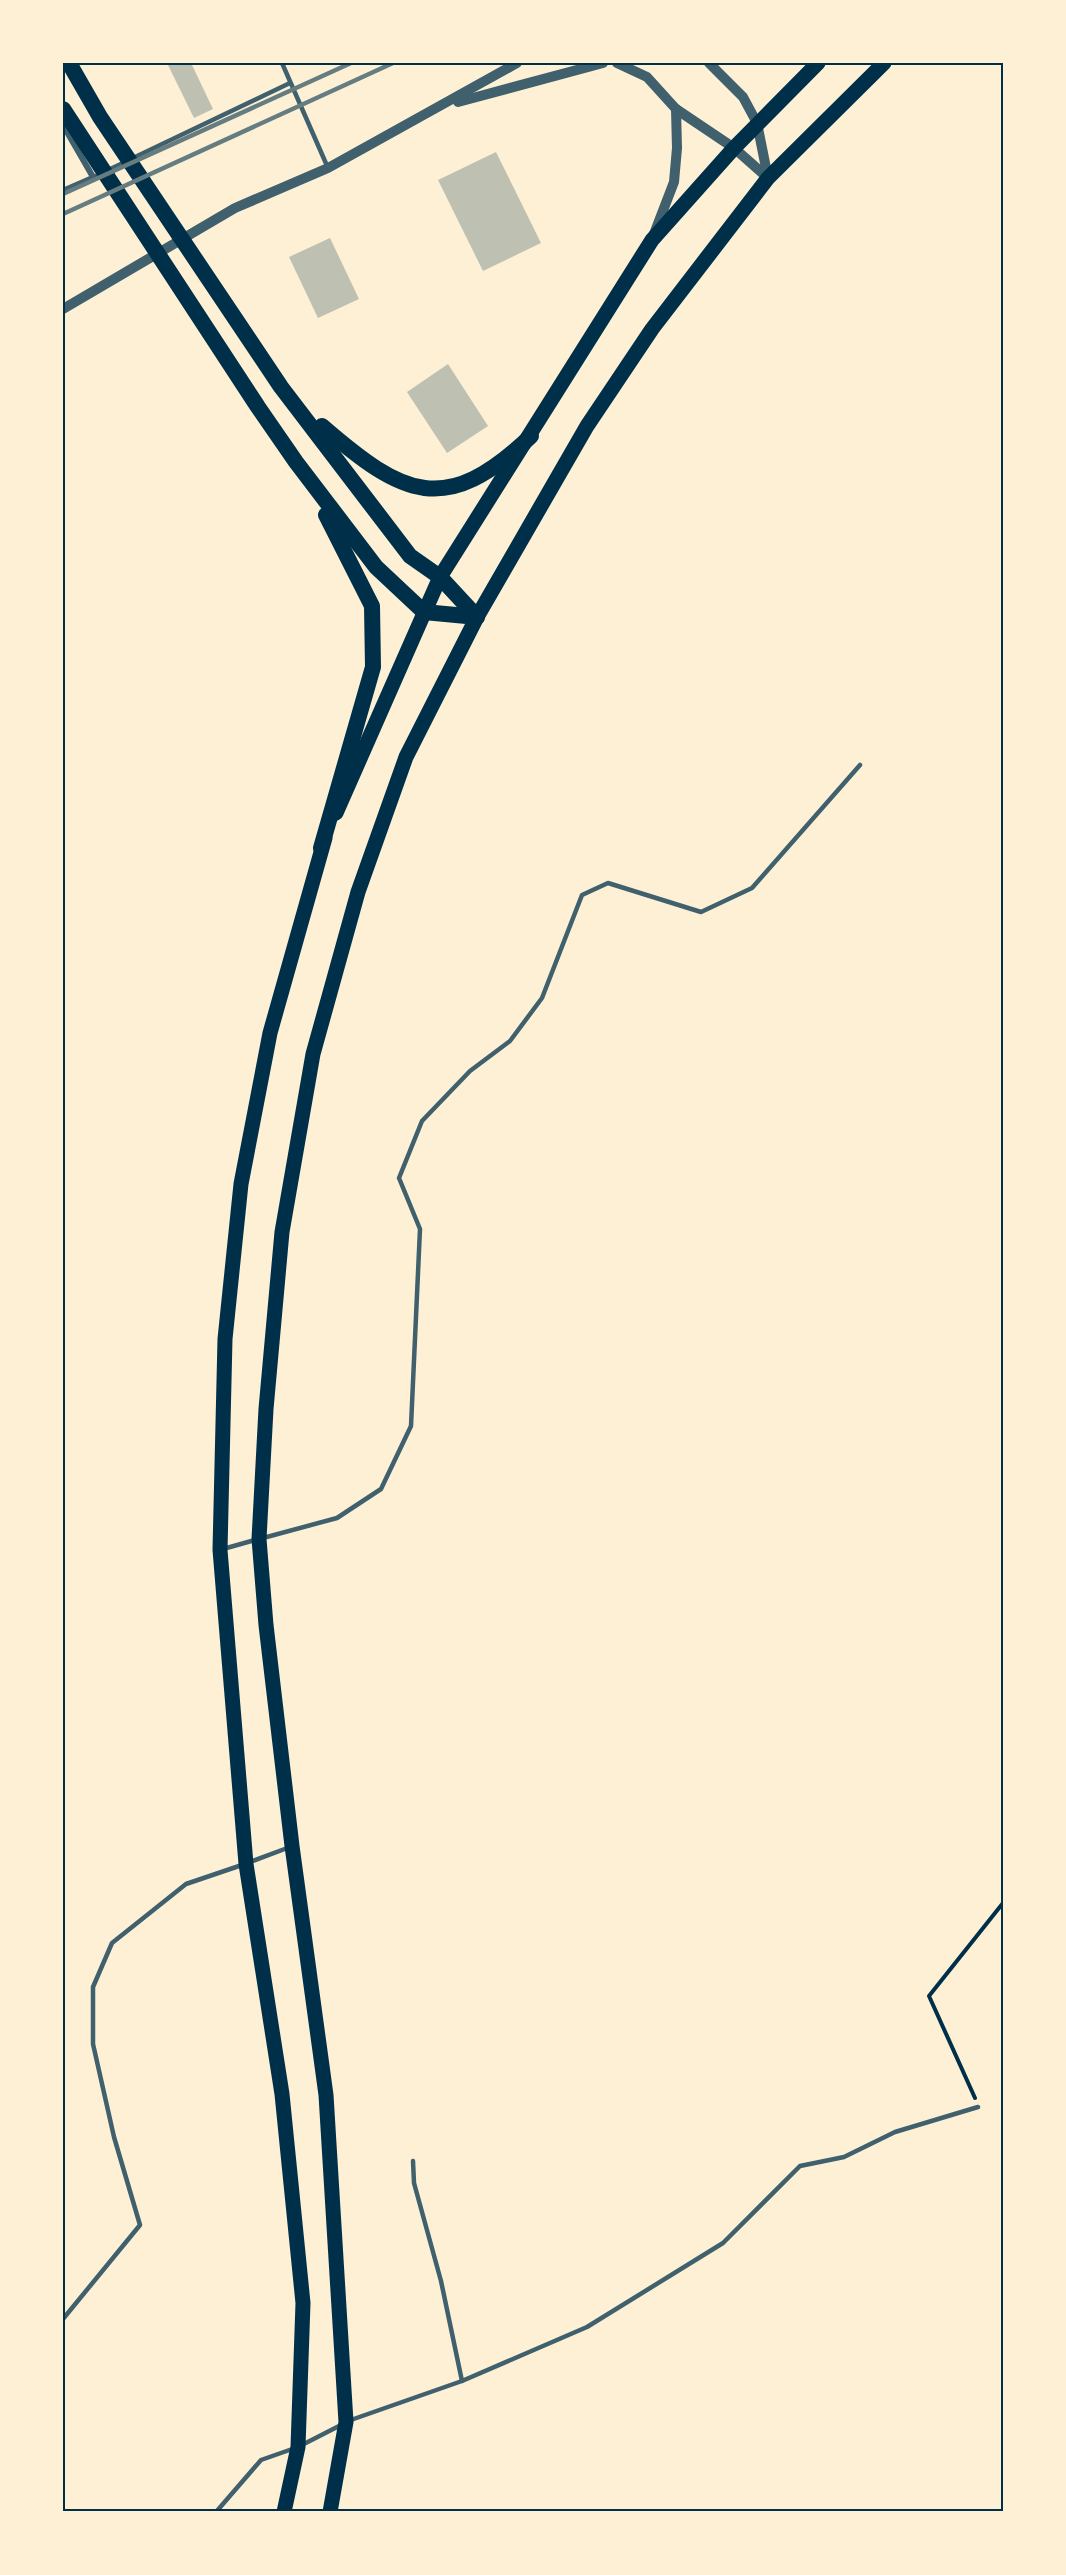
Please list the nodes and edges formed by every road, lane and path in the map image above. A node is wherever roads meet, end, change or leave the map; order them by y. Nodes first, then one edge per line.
1 (69, 63) edge
2 (282, 63) edge
3 (517, 63) edge
4 (603, 63) edge
5 (617, 63) edge
6 (709, 63) edge
7 (818, 63) edge
8 (884, 63) edge
9 (290, 83) junction
10 (443, 106) junction
11 (63, 109) edge
12 (676, 109) junction
13 (757, 123) junction
14 (63, 125) edge
15 (734, 148) junction
16 (328, 168) junction
17 (93, 177) junction
18 (768, 178) junction
19 (63, 190) edge
20 (652, 240) junction
21 (63, 309) edge
22 (298, 407) junction
23 (531, 436) junction
24 (296, 462) junction
25 (440, 577) junction
26 (424, 612) junction
27 (477, 617) junction
28 (860, 765) dead end
29 (321, 848) junction
30 (259, 1539) junction
31 (220, 1550) junction
32 (292, 1846) junction
33 (246, 1863) junction
34 (1003, 1903) edge
35 (978, 2107) joint
36 (413, 2161) dead end
37 (63, 2319) edge
38 (462, 2381) junction
39 (346, 2422) junction
40 (298, 2447) junction
41 (216, 2512) edge
42 (284, 2512) edge
43 (330, 2512) edge

1 - 22 highway
2 - 9 lane
3 - 10 street
4 - 10 street
5 - 12 street
6 - 13 street
7 - 13 main road
8 - 18 main road
9 - 16 lane
9 - 17 lane
10 - 16 street
11 - 24 highway
12 - 15 street
12 - 20 street
13 - 15 main road
13 - 18 street
14 - 17 street
15 - 18 street
15 - 20 main road
16 - 21 street
17 - 19 lane
18 - 27 main road
20 - 23 main road
22 - 23 highway
22 - 25 highway
23 - 25 main road
24 - 26 highway
24 - 29 highway
25 - 26 main road
25 - 27 highway
26 - 27 highway
26 - 29 main road
27 - 30 main road
28 - 30 lane
29 - 31 main road
30 - 31 lane
30 - 32 main road
31 - 33 main road
32 - 33 lane
32 - 39 main road
33 - 37 lane
33 - 40 main road
34 - 35 path
35 - 38 lane
36 - 38 lane
38 - 39 lane
39 - 40 lane
39 - 43 main road
40 - 41 lane
40 - 42 main road

